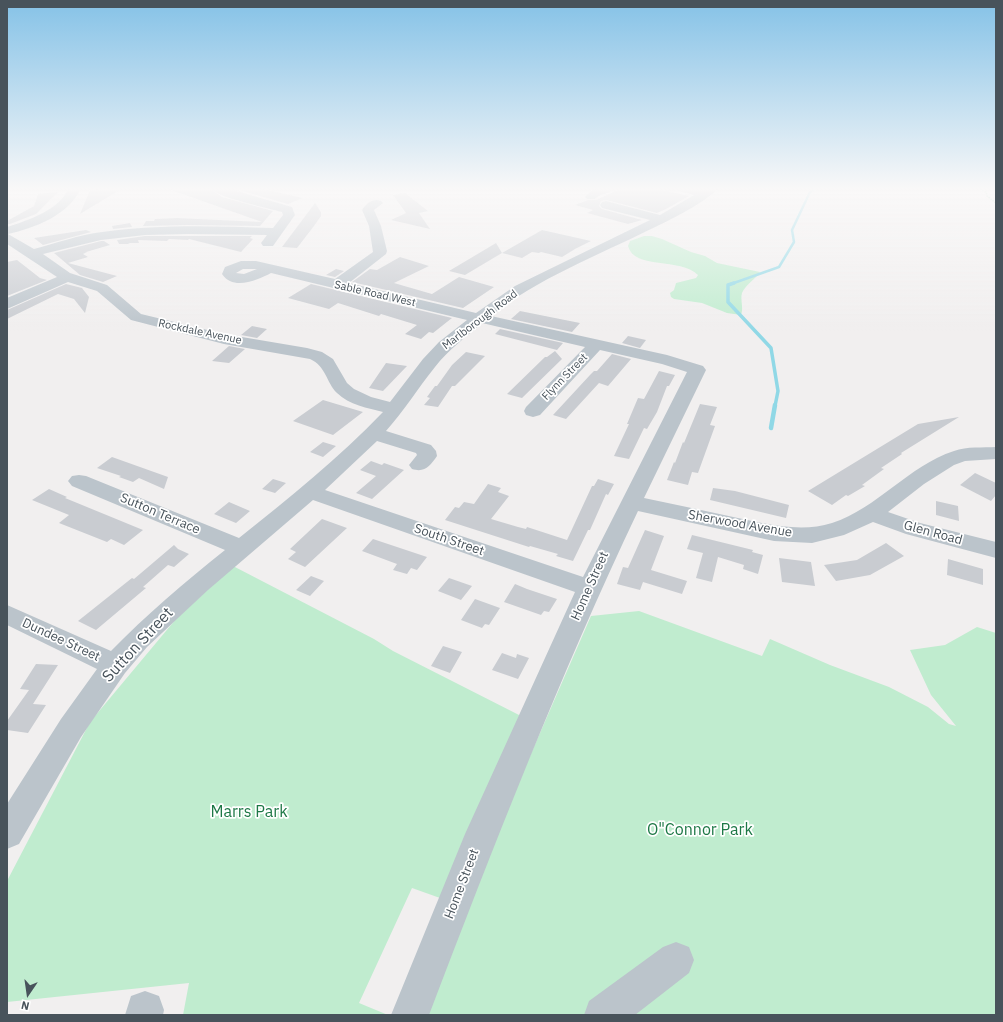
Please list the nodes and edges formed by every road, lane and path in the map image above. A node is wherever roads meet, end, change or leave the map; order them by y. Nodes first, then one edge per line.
1 (110, 236) edge
2 (273, 236) edge
3 (377, 236) edge
4 (627, 236) edge
5 (7, 238) edge
6 (266, 246) dead end
7 (33, 253) junction
8 (270, 268) dead end
9 (68, 277) junction
10 (337, 285) junction
11 (7, 304) edge
12 (479, 318) junction
13 (597, 344) junction
14 (395, 409) junction
15 (533, 411) dead end
16 (374, 434) junction
17 (996, 453) edge
18 (419, 465) dead end
19 (79, 481) dead end
20 (310, 492) junction
21 (631, 502) junction
22 (871, 514) junction
23 (241, 548) junction
24 (996, 550) edge
25 (589, 588) junction
26 (7, 614) edge
27 (115, 665) junction
28 (7, 833) edge
29 (676, 960) dead end
30 (410, 1015) edge
31 (603, 1015) edge

1 - 7 street
2 - 6 street
3 - 10 street
4 - 12 street, Marlborough Road
5 - 7 street, Rockdale Avenue
7 - 9 street, Rockdale Avenue
8 - 10 street, Sable Road West
9 - 11 street
9 - 14 street, Rockdale Avenue
10 - 12 street, Sable Road West
12 - 13 street, Home Street
12 - 14 street, Marlborough Road
13 - 15 street, Flynn Street
13 - 21 street, Home Street
14 - 16 street, Marlborough Road
16 - 18 street
16 - 20 street, Marlborough Road
17 - 22 street, Sherwood Avenue
19 - 23 street, Sutton Terrace
20 - 23 street, Sutton Street
20 - 25 street, South Street
21 - 22 street, Sherwood Avenue
21 - 25 street, Home Street
22 - 24 street, Glen Road
23 - 27 street, Sutton Street
25 - 30 street, Home Street
26 - 27 street, Dundee Street
27 - 28 street, Sutton Street
29 - 31 street

